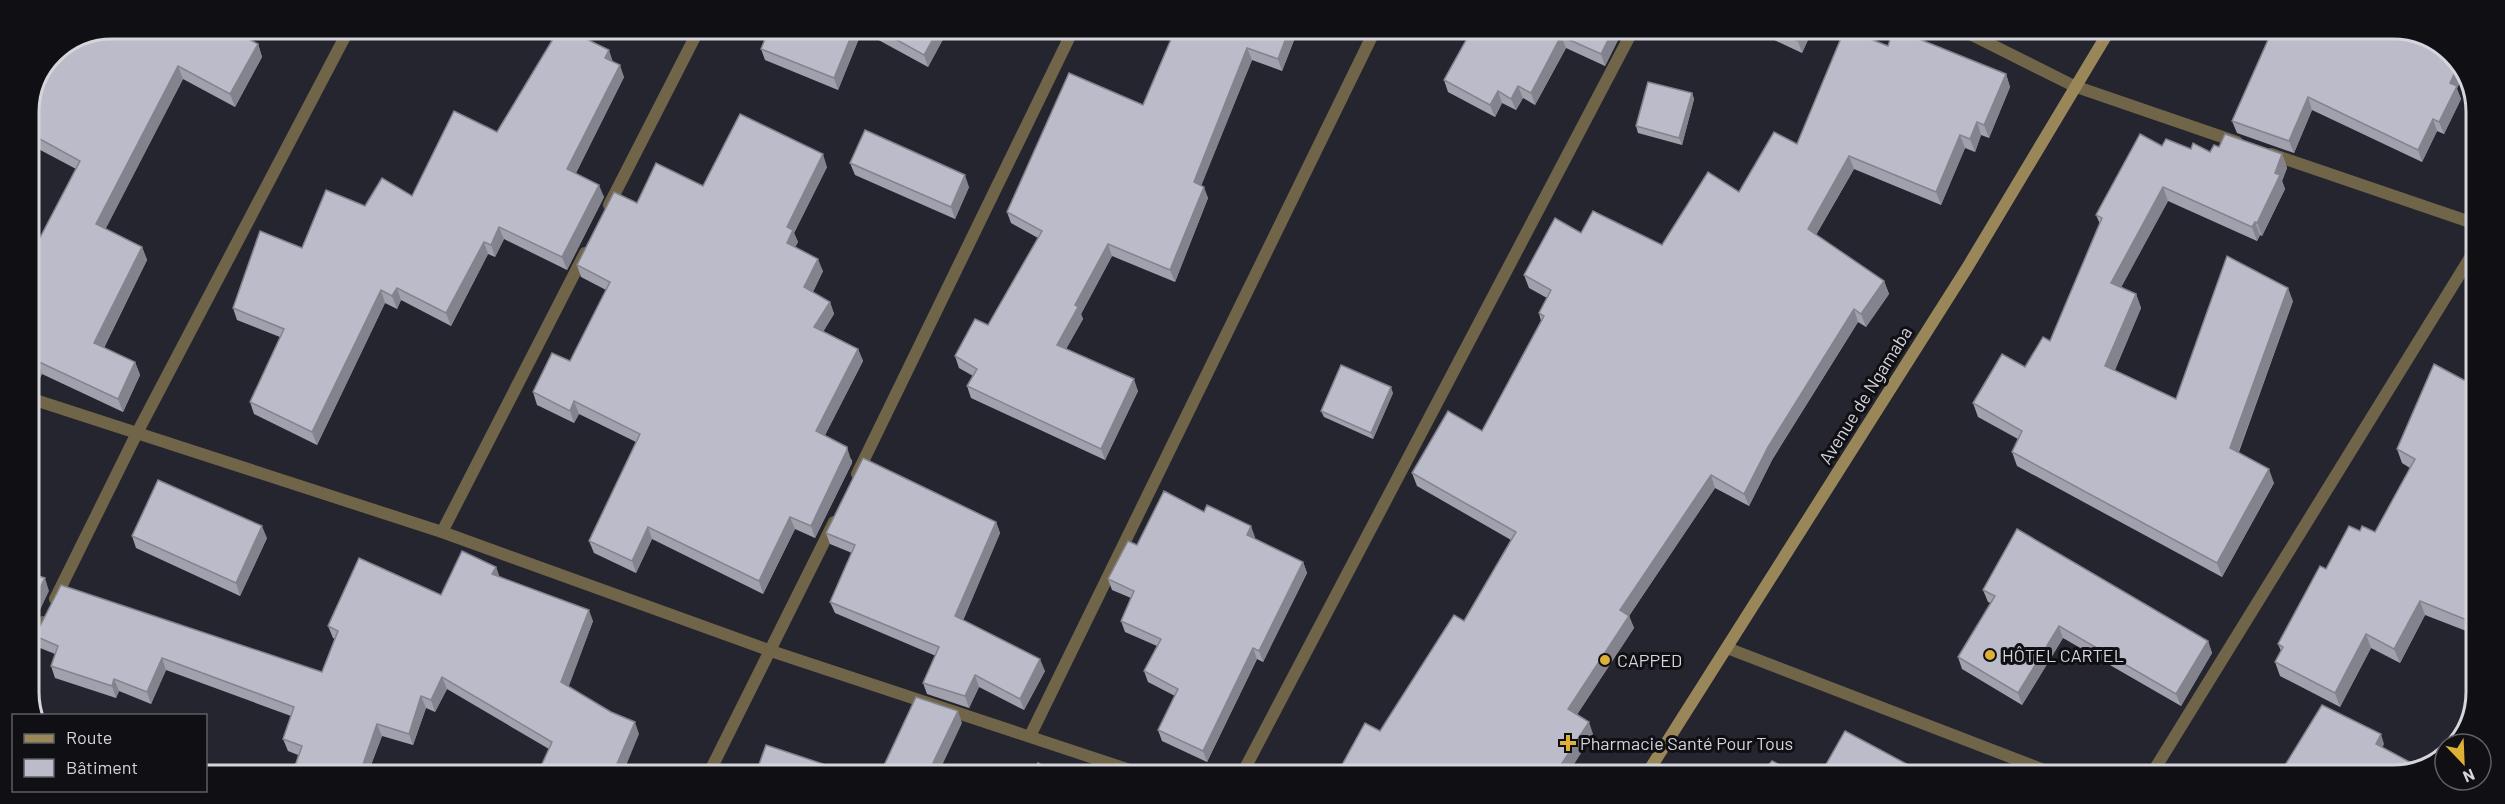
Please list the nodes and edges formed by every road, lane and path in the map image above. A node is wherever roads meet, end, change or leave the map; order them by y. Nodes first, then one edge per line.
1 (344, 39) edge
2 (694, 39) edge
3 (1070, 39) edge
4 (1371, 39) edge
5 (1628, 39) edge
6 (1980, 39) edge
7 (2104, 39) edge
8 (2074, 86) junction
9 (603, 218) edge
10 (2466, 221) edge
11 (592, 239) edge
12 (2466, 264) edge
13 (39, 401) edge
14 (137, 433) junction
15 (853, 482) edge
16 (838, 514) edge
17 (442, 532) junction
18 (39, 631) edge
19 (1727, 648) junction
20 (771, 651) junction
21 (1030, 736) junction
22 (713, 765) edge
23 (1115, 765) edge
24 (1247, 765) edge
25 (1652, 765) edge
26 (2031, 765) edge
27 (2157, 765) edge

1 - 14 street
2 - 9 street
3 - 15 street
4 - 21 street
5 - 24 street
6 - 8 street
7 - 8 street, Avenue de Ngamaba
8 - 10 street
8 - 19 street, Avenue de Ngamaba
11 - 17 street
12 - 27 street
13 - 14 street
14 - 17 street
14 - 18 street
16 - 20 street
17 - 20 street
19 - 25 street, Avenue de Ngamaba
19 - 26 street
20 - 21 street
20 - 22 street
21 - 23 street

